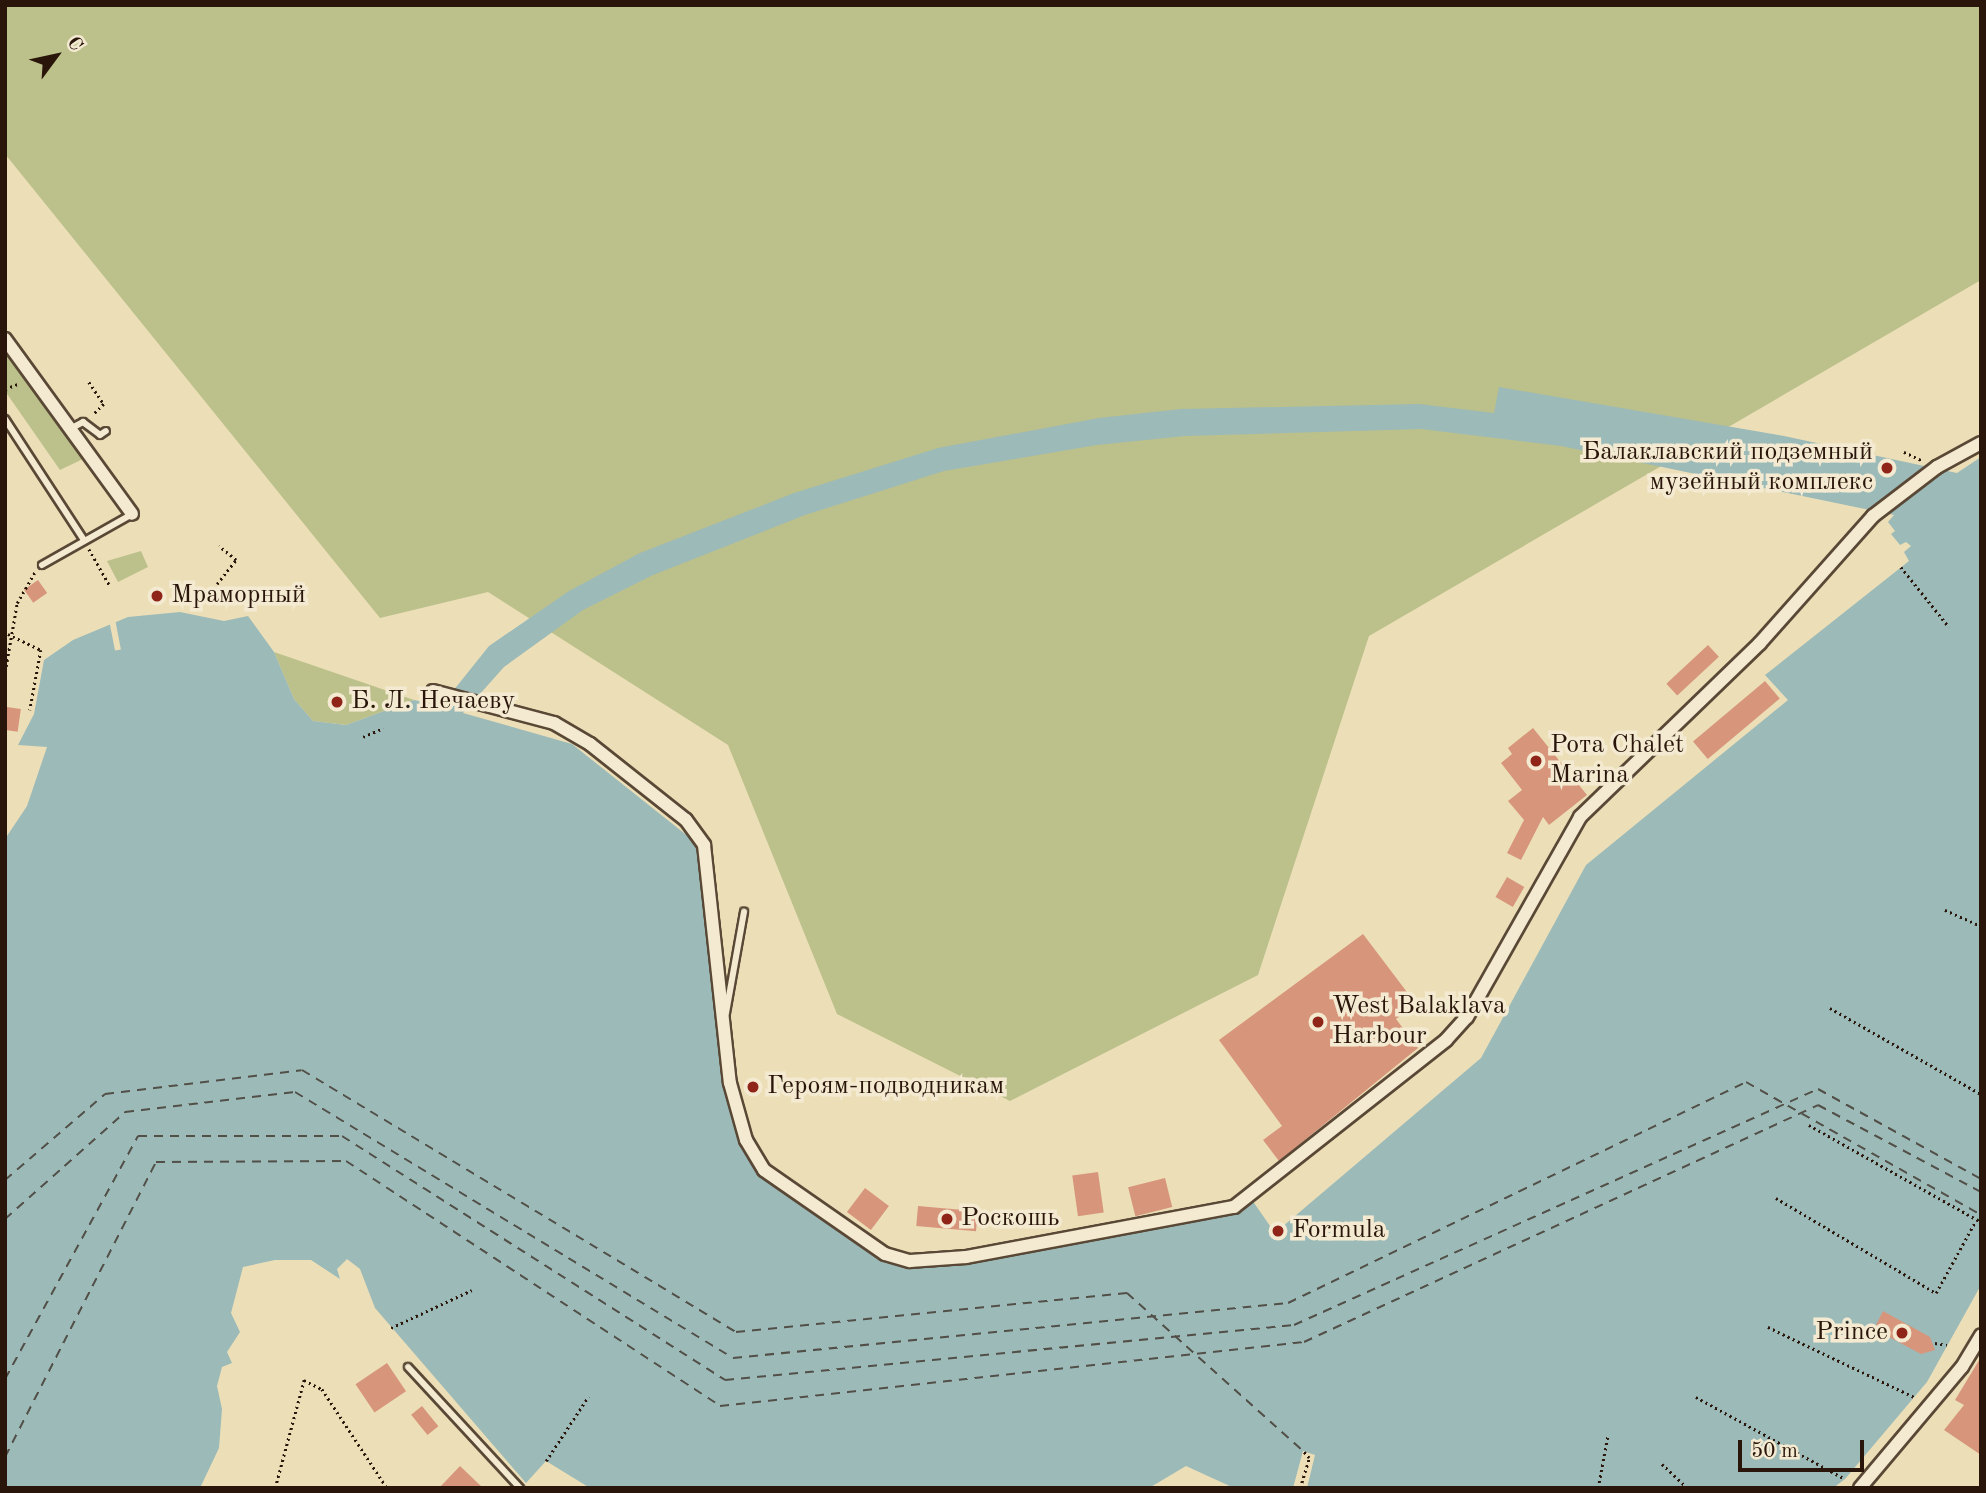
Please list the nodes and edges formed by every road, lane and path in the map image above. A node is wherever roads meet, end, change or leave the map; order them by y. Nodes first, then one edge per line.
1 (5, 339) edge
2 (89, 382) dead end
3 (5, 419) edge
4 (71, 429) junction
5 (106, 431) joint
6 (1981, 443) edge
7 (132, 514) joint
8 (84, 540) junction
9 (219, 546) dead end
10 (42, 565) joint
11 (1900, 567) dead end
12 (217, 584) dead end
13 (110, 586) dead end
14 (1949, 627) dead end
15 (8, 634) junction
16 (5, 673) edge
17 (433, 691) dead end
18 (30, 710) dead end
19 (383, 728) dead end
20 (363, 737) dead end
21 (1945, 910) dead end
22 (744, 912) dead end
23 (1981, 926) edge
24 (1830, 1008) dead end
25 (723, 1033) junction
26 (1981, 1094) edge
27 (1809, 1125) dead end
28 (1776, 1198) dead end
29 (1975, 1222) junction
30 (1981, 1222) edge
31 (472, 1290) dead end
32 (1768, 1327) dead end
33 (391, 1328) dead end
34 (1981, 1335) edge
35 (1935, 1343) dead end
36 (1947, 1345) dead end
37 (408, 1367) dead end
38 (588, 1397) dead end
39 (1696, 1397) dead end
40 (1914, 1397) dead end
41 (1608, 1434) dead end
42 (1303, 1451) dead end
43 (545, 1461) dead end
44 (1662, 1464) dead end
45 (1845, 1479) dead end
46 (275, 1488) edge
47 (387, 1488) edge
48 (520, 1488) edge
49 (1300, 1488) edge
50 (1598, 1488) edge
51 (1688, 1488) edge
52 (1860, 1488) edge

1 - 4 street
2 - 5 path
3 - 8 lane
4 - 5 lane
4 - 7 street
6 - 25 street
7 - 8 lane
8 - 10 lane
8 - 13 path
9 - 12 path
10 - 15 path
11 - 14 path
15 - 16 path
15 - 18 path
17 - 25 street
19 - 20 path
21 - 23 path
22 - 25 lane
24 - 26 path
27 - 29 path
28 - 29 path
29 - 30 path
31 - 33 path
32 - 40 path
34 - 52 street
35 - 36 path
37 - 48 lane
38 - 43 path
39 - 45 path
41 - 50 path
42 - 49 path
44 - 51 path
46 - 47 path

